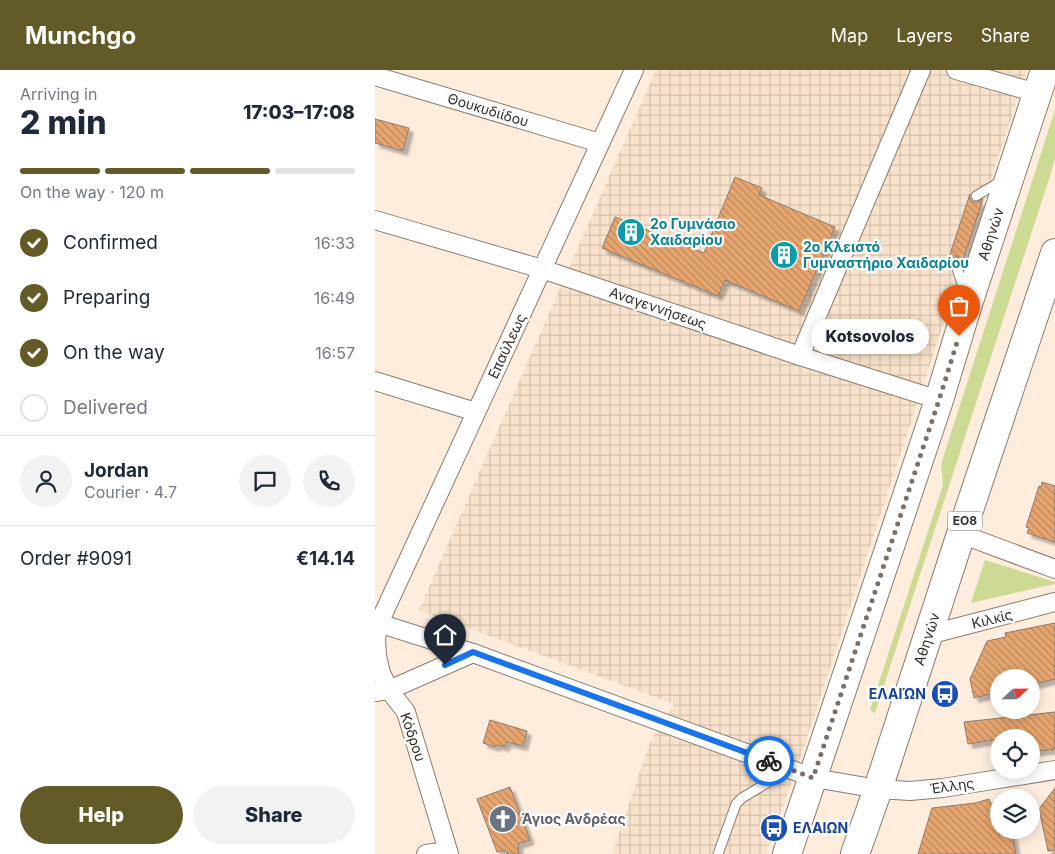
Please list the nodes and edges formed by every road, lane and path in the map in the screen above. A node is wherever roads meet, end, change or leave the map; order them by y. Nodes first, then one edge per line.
1 (634, 70) edge
2 (921, 70) edge
3 (956, 70) edge
4 (375, 73) edge
5 (1041, 82) edge
6 (600, 143) junction
7 (1010, 176) junction
8 (976, 196) dead end
9 (375, 220) edge
10 (955, 262) dead end
11 (1053, 262) edge
12 (542, 269) junction
13 (968, 304) junction
14 (800, 356) junction
15 (375, 381) edge
16 (939, 400) junction
17 (477, 412) junction
18 (961, 534) junction
19 (1055, 569) edge
20 (1055, 602) edge
21 (377, 622) edge
22 (928, 635) junction
23 (473, 652) junction
24 (382, 691) edge
25 (1055, 770) edge
26 (802, 773) junction
27 (878, 789) junction
28 (449, 853) edge
29 (427, 854) edge
30 (717, 854) edge
31 (787, 854) edge
32 (855, 854) edge

1 - 6 street, Επαύλεως
2 - 14 street
3 - 5 street
4 - 6 street, Θουκυδιίδου
5 - 7 highway, Αθηνών
6 - 12 street, Επαύλεως
7 - 8 lane
7 - 13 highway, Αθηνών
9 - 12 street, Αναγεννήσεως
10 - 13 lane
11 - 18 highway, Αθηνών / ΕΟ8
12 - 14 street, Αναγεννήσεως
12 - 17 street, Επαύλεως
13 - 16 highway, Αθηνών
14 - 16 street, Αναγεννήσεως
15 - 17 street
16 - 26 highway, Αθηνών
17 - 21 street, Επαύλεως
18 - 19 street
18 - 22 highway, Αθηνών / ΕΟ8
20 - 22 street, Κιλκίς
21 - 23 street, Έλλης
21 - 24 street, Κόδρου
22 - 27 highway, Αθηνών / ΕΟ8
23 - 24 street
23 - 26 street, Έλλης
24 - 28 street, Κόδρου
25 - 27 street, Έλλης
26 - 27 street, Έλλης
26 - 30 lane
26 - 31 highway, Αθηνών
27 - 32 highway, Αθηνών / ΕΟ8
28 - 29 street

